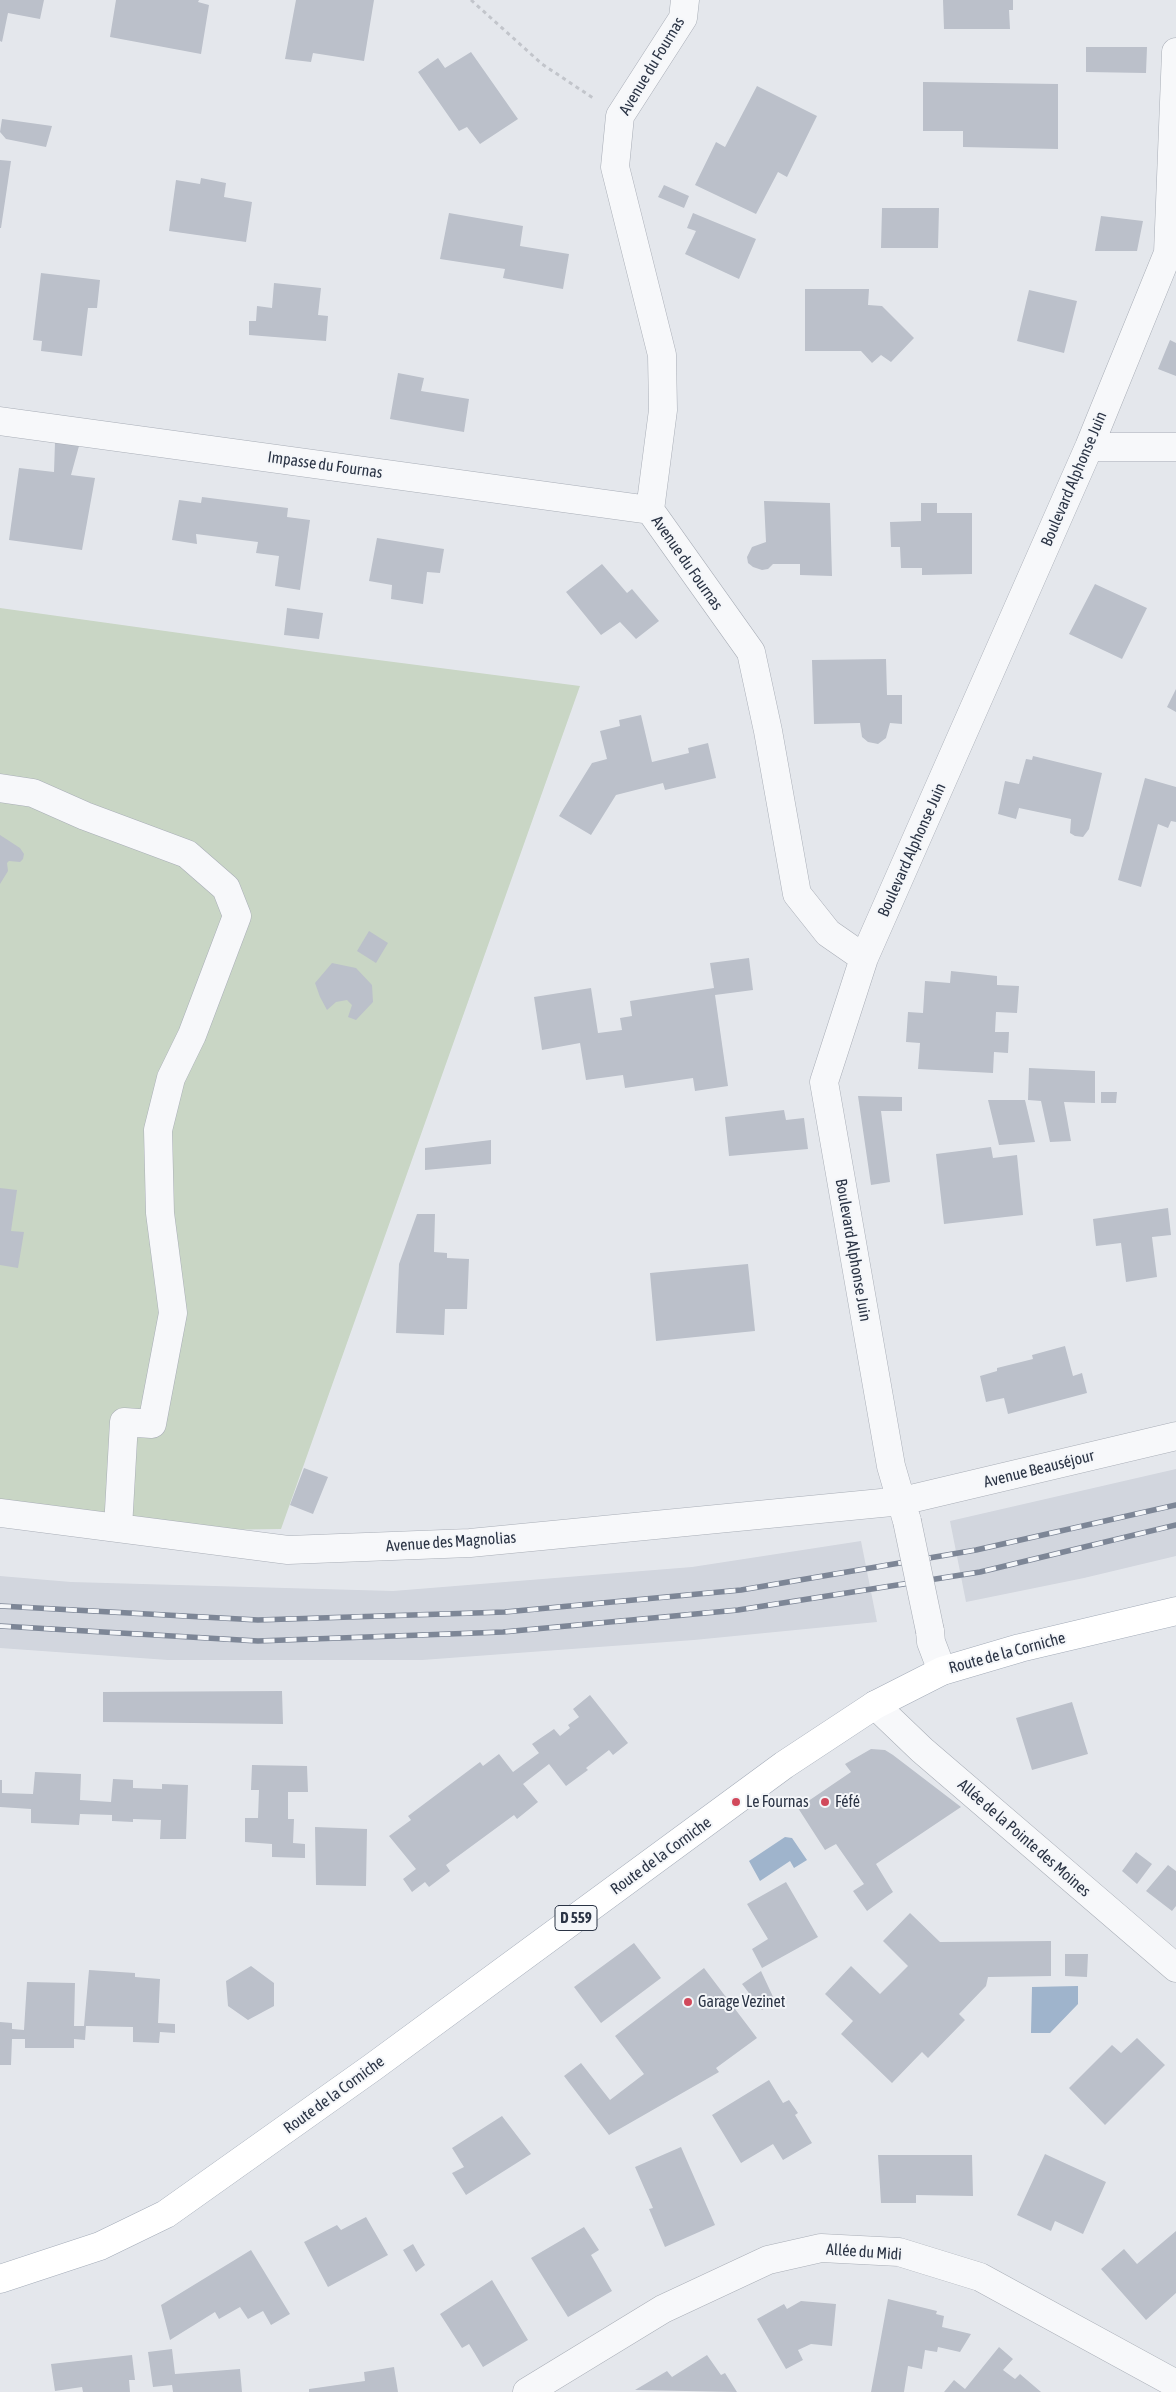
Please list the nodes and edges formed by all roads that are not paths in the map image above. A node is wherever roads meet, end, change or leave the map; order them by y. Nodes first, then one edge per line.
1 (685, 0) edge
2 (1176, 52) edge
3 (0, 421) edge
4 (1089, 446) junction
5 (1176, 446) edge
6 (650, 510) junction
7 (0, 788) edge
8 (864, 958) junction
9 (1176, 1436) edge
10 (904, 1511) junction
11 (0, 1513) edge
12 (118, 1528) junction
13 (1176, 1611) edge
14 (942, 1671) junction
15 (875, 1705) junction
16 (1176, 1968) edge
17 (0, 2279) edge
18 (1176, 2384) edge
19 (527, 2392) edge

1 - 6 street, Avenue du Fournas
2 - 4 street, Boulevard Alphonse Juin
3 - 6 street, Impasse du Fournas
4 - 5 street
4 - 8 street, Boulevard Alphonse Juin
6 - 8 street, Avenue du Fournas
7 - 12 street
8 - 10 street, Boulevard Alphonse Juin
9 - 10 street, Avenue Beauséjour
10 - 12 street, Avenue des Magnolias
10 - 14 street, Boulevard Alphonse Juin, bridge
11 - 12 street, Avenue des Magnolias
13 - 14 main road, Route de la Corniche / D 559
14 - 15 main road, Route de la Corniche / D 559
15 - 16 street, Allée de la Pointe des Moines
15 - 17 main road, Route de la Corniche / D 559
18 - 19 street, Allée du Midi

